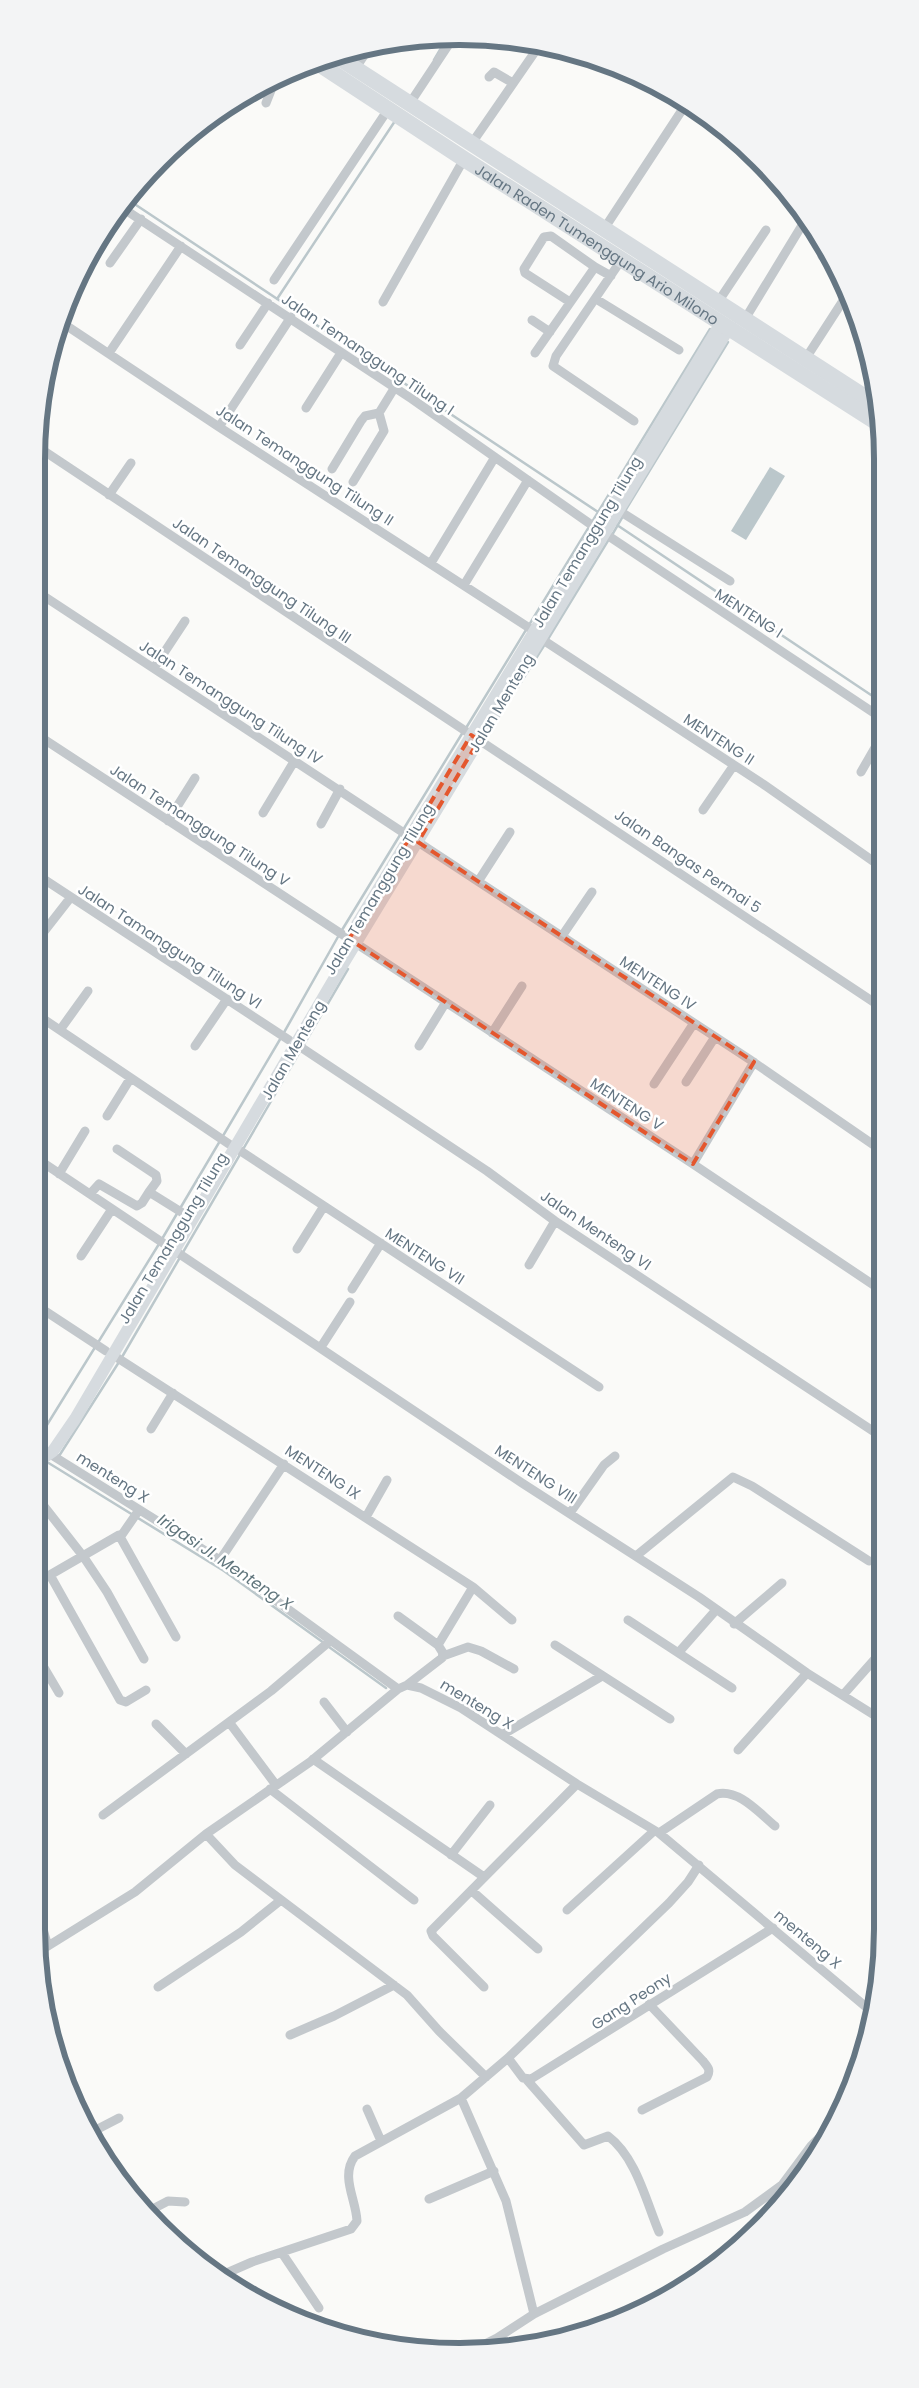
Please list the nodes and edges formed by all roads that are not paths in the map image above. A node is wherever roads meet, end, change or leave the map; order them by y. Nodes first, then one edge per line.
1 (447, 45) edge
2 (535, 52) edge
3 (364, 56) edge
4 (344, 61) edge
5 (326, 67) edge
6 (356, 69) junction
7 (489, 77) dead end
8 (513, 83) junction
9 (271, 91) edge
10 (377, 92) junction
11 (266, 102) dead end
12 (399, 106) junction
13 (682, 110) edge
14 (472, 143) junction
15 (464, 159) junction
16 (128, 212) edge
17 (140, 220) junction
18 (802, 226) edge
19 (604, 229) junction
20 (766, 230) dead end
21 (577, 231) junction
22 (181, 246) junction
23 (568, 248) junction
24 (622, 259) junction
25 (110, 263) dead end
26 (644, 264) junction
27 (595, 266) junction
28 (611, 276) junction
29 (274, 280) dead end
30 (596, 299) junction
31 (383, 302) dead end
32 (570, 302) junction
33 (718, 302) junction
34 (268, 303) junction
35 (843, 303) edge
36 (291, 317) junction
37 (745, 319) junction
38 (532, 320) dead end
39 (67, 326) edge
40 (725, 326) junction
41 (550, 332) junction
42 (240, 345) dead end
43 (680, 350) dead end
44 (109, 353) junction
45 (341, 353) junction
46 (535, 353) dead end
47 (808, 366) junction
48 (395, 387) junction
49 (869, 401) edge
50 (306, 408) dead end
51 (379, 413) junction
52 (871, 418) edge
53 (634, 420) dead end
54 (219, 427) junction
55 (45, 452) edge
56 (495, 457) junction
57 (131, 463) dead end
58 (332, 468) dead end
59 (528, 480) junction
60 (353, 482) dead end
61 (109, 494) junction
62 (614, 510) junction
63 (601, 529) junction
64 (431, 563) junction
65 (730, 581) dead end
66 (464, 585) junction
67 (45, 597) edge
68 (185, 621) dead end
69 (537, 634) junction
70 (154, 668) junction
71 (874, 713) edge
72 (475, 738) junction
73 (45, 740) edge
74 (874, 749) edge
75 (295, 760) junction
76 (734, 765) junction
77 (861, 772) dead end
78 (195, 778) dead end
79 (340, 790) junction
80 (703, 810) dead end
81 (264, 813) dead end
82 (168, 821) junction
83 (321, 824) dead end
84 (510, 832) dead end
85 (414, 839) junction
86 (874, 862) edge
87 (45, 880) edge
88 (479, 880) junction
89 (592, 892) dead end
90 (71, 897) junction
91 (45, 930) edge
92 (562, 936) junction
93 (352, 941) junction
94 (522, 986) dead end
95 (88, 991) dead end
96 (227, 999) junction
97 (446, 1002) junction
98 (874, 1003) edge
99 (45, 1020) edge
100 (694, 1023) junction
101 (60, 1030) junction
102 (492, 1033) junction
103 (715, 1037) junction
104 (293, 1042) junction
105 (196, 1046) dead end
106 (419, 1046) dead end
107 (754, 1062) junction
108 (130, 1079) junction
109 (686, 1082) dead end
110 (654, 1084) dead end
111 (107, 1116) dead end
112 (85, 1131) dead end
113 (874, 1145) edge
114 (233, 1146) junction
115 (117, 1149) dead end
116 (45, 1164) edge
117 (693, 1164) junction
118 (59, 1174) junction
119 (149, 1192) junction
120 (90, 1194) junction
121 (324, 1206) junction
122 (112, 1209) junction
123 (186, 1215) junction
124 (556, 1221) junction
125 (381, 1244) junction
126 (171, 1249) junction
127 (297, 1249) dead end
128 (81, 1256) dead end
129 (529, 1265) dead end
130 (874, 1285) edge
131 (352, 1289) dead end
132 (350, 1302) dead end
133 (45, 1311) edge
134 (321, 1347) junction
135 (110, 1353) junction
136 (599, 1387) dead end
137 (173, 1393) junction
138 (151, 1429) dead end
139 (874, 1432) edge
140 (45, 1446) edge
141 (45, 1452) edge
142 (615, 1456) dead end
143 (284, 1464) junction
144 (387, 1480) dead end
145 (45, 1507) edge
146 (139, 1510) junction
147 (570, 1512) junction
148 (366, 1517) junction
149 (121, 1536) junction
150 (83, 1556) junction
151 (636, 1556) junction
152 (220, 1560) junction
153 (869, 1561) dead end
154 (50, 1575) junction
155 (45, 1578) edge
156 (782, 1583) dead end
157 (473, 1587) junction
158 (716, 1610) junction
159 (398, 1616) dead end
160 (512, 1620) dead end
161 (628, 1620) dead end
162 (734, 1624) junction
163 (176, 1637) dead end
164 (330, 1641) junction
165 (438, 1645) junction
166 (555, 1645) dead end
167 (678, 1652) junction
168 (443, 1656) junction
169 (144, 1659) dead end
170 (874, 1660) edge
171 (45, 1669) edge
172 (514, 1669) dead end
173 (807, 1673) junction
174 (602, 1676) junction
175 (407, 1685) junction
176 (732, 1688) dead end
177 (398, 1689) junction
178 (146, 1690) dead end
179 (59, 1693) dead end
180 (843, 1695) junction
181 (324, 1702) dead end
182 (874, 1715) edge
183 (670, 1719) dead end
184 (229, 1722) junction
185 (156, 1724) dead end
186 (347, 1732) junction
187 (502, 1735) junction
188 (738, 1750) dead end
189 (186, 1754) junction
190 (313, 1759) junction
191 (577, 1784) junction
192 (273, 1787) junction
193 (490, 1805) dead end
194 (103, 1815) dead end
195 (775, 1826) dead end
196 (656, 1832) junction
197 (206, 1834) junction
198 (451, 1855) junction
199 (698, 1865) junction
200 (484, 1877) junction
201 (472, 1892) junction
202 (281, 1900) junction
203 (414, 1900) dead end
204 (567, 1910) dead end
205 (773, 1928) junction
206 (46, 1947) edge
207 (538, 1949) dead end
208 (394, 1985) junction
209 (158, 1987) dead end
210 (484, 1987) dead end
211 (649, 2004) junction
212 (866, 2007) edge
213 (290, 2035) dead end
214 (508, 2058) junction
215 (485, 2076) junction
216 (527, 2080) junction
217 (461, 2098) junction
218 (367, 2109) dead end
219 (642, 2110) dead end
220 (119, 2118) dead end
221 (97, 2129) edge
222 (382, 2141) junction
223 (813, 2144) edge
224 (494, 2171) junction
225 (429, 2199) dead end
226 (185, 2202) dead end
227 (154, 2208) edge
228 (659, 2232) dead end
229 (282, 2253) junction
230 (229, 2273) edge
231 (319, 2308) dead end
232 (534, 2314) junction
233 (500, 2341) edge

1 - 12 street
2 - 8 street
3 - 6 street
4 - 6 highway, Jalan Raden Tumenggung Ario Milono
5 - 10 highway, Jalan Raden Tumenggung Ario Milono
6 - 10 highway, Jalan Raden Tumenggung Ario Milono
7 - 8 street
8 - 14 street
9 - 11 street
10 - 12 highway, Jalan Raden Tumenggung Ario Milono
12 - 14 highway, Jalan Raden Tumenggung Ario Milono
12 - 15 highway, Jalan Raden Tumenggung Ario Milono
12 - 29 street
13 - 19 street
14 - 19 highway, Jalan Raden Tumenggung Ario Milono
15 - 21 highway, Jalan Raden Tumenggung Ario Milono
15 - 31 street
16 - 17 street, Jalan Temanggung Tilung I
17 - 22 street, Jalan Temanggung Tilung I
17 - 25 street
18 - 37 street
19 - 26 highway, Jalan Raden Tumenggung Ario Milono
20 - 33 street
21 - 23 street
21 - 24 highway, Jalan Raden Tumenggung Ario Milono
22 - 34 street, Jalan Temanggung Tilung I
22 - 44 street
23 - 27 street
23 - 32 street
24 - 26 highway, Jalan Raden Tumenggung Ario Milono
24 - 28 street
26 - 33 highway, Jalan Raden Tumenggung Ario Milono
26 - 40 highway, Jalan Raden Tumenggung Ario Milono
27 - 28 street
27 - 32 street
28 - 30 street
30 - 43 street
30 - 53 street
32 - 41 street
33 - 37 highway, Jalan Raden Tumenggung Ario Milono
34 - 36 street, Jalan Temanggung Tilung I
34 - 42 street
35 - 47 street
36 - 45 street, Jalan Temanggung Tilung I
36 - 54 street
37 - 47 highway, Jalan Raden Tumenggung Ario Milono
38 - 41 street
39 - 44 street, Jalan Temanggung Tilung II
40 - 47 highway, Jalan Raden Tumenggung Ario Milono
40 - 62 street, Jalan Temanggung Tilung
41 - 46 street
44 - 54 street, Jalan Temanggung Tilung II
45 - 48 street, Jalan Temanggung Tilung I
45 - 50 street
47 - 49 highway, Jalan Raden Tumenggung Ario Milono
47 - 52 highway, Jalan Raden Tumenggung Ario Milono
48 - 51 street
48 - 56 street, Jalan Temanggung Tilung I
51 - 58 street
51 - 60 street
54 - 64 street, Jalan Temanggung Tilung II
55 - 61 street, Jalan Temanggung Tilung III
56 - 59 street, Jalan Temanggung Tilung I
56 - 64 street
57 - 61 street
59 - 63 street, Jalan Temanggung Tilung I
59 - 66 street
61 - 72 street, Jalan Temanggung Tilung III
62 - 63 street, Jalan Temanggung Tilung
62 - 65 street
63 - 69 street, Jalan Temanggung Tilung
63 - 71 street, MENTENG I
64 - 66 street, Jalan Temanggung Tilung II
66 - 69 street, Jalan Temanggung Tilung II
67 - 70 street, Jalan Temanggung Tilung IV
68 - 70 street
69 - 72 street, Jalan Temanggung Tilung
69 - 76 street, MENTENG II
70 - 75 street, Jalan Temanggung Tilung IV
72 - 85 street, Jalan Temanggung Tilung
72 - 98 street, Jalan Bangas Permai 5
73 - 82 street, Jalan Temanggung Tilung V
74 - 77 street
75 - 79 street, Jalan Temanggung Tilung IV
75 - 81 street
76 - 80 street
76 - 86 street, MENTENG II
78 - 82 street
79 - 83 street
79 - 85 street, Jalan Temanggung Tilung IV
82 - 93 street, Jalan Temanggung Tilung V
84 - 88 street
85 - 88 street, MENTENG IV
85 - 93 street, Jalan Temanggung Tilung
87 - 90 street, Jalan Tamanggung Tilung VI
88 - 92 street, MENTENG IV
89 - 92 street
90 - 91 street
90 - 96 street, Jalan Tamanggung Tilung VI
92 - 100 street, MENTENG IV
93 - 97 street, MENTENG V
93 - 104 street, Jalan Temanggung Tilung
94 - 102 street
95 - 101 street
96 - 104 street, Jalan Tamanggung Tilung VI
96 - 105 street
97 - 102 street, MENTENG V
97 - 106 street
99 - 101 street, MENTENG VII
100 - 103 street, MENTENG IV
100 - 110 street
101 - 108 street, MENTENG VII
102 - 117 street, MENTENG V
103 - 107 street, MENTENG IV
103 - 109 street
104 - 114 street, Jalan Temanggung Tilung
104 - 124 street, Jalan Menteng VI
107 - 113 street, MENTENG IV
107 - 117 street
108 - 111 street
108 - 114 street, MENTENG VII
112 - 118 street
114 - 121 street, MENTENG VII
114 - 123 street, Jalan Temanggung Tilung
114 - 126 street
115 - 119 street
116 - 118 street, MENTENG VIII
117 - 130 street, MENTENG V
118 - 120 street, MENTENG VIII
119 - 120 street
119 - 123 street
120 - 122 street, MENTENG VIII
121 - 125 street, MENTENG VII
121 - 127 street
122 - 126 street, MENTENG VIII
122 - 128 street
123 - 126 street, Jalan Temanggung Tilung
124 - 129 street
124 - 139 street, Jalan Menteng VI
125 - 131 street
125 - 136 street, MENTENG VII
126 - 134 street, MENTENG VIII
126 - 135 street, Jalan Temanggung Tilung
132 - 134 street
133 - 135 street, MENTENG IX
134 - 147 street, MENTENG VIII
135 - 137 street, MENTENG IX
135 - 140 street, Jalan Temanggung Tilung
137 - 138 street
137 - 143 street, MENTENG IX
141 - 146 street, menteng X
142 - 147 street
143 - 148 street, MENTENG IX
143 - 152 street
144 - 148 street
145 - 150 street
146 - 149 street
146 - 152 street, menteng X
147 - 151 street, MENTENG VIII
148 - 157 street, MENTENG IX
149 - 150 street
149 - 163 street
150 - 154 street
150 - 169 street
151 - 153 street
151 - 158 street, MENTENG VIII
152 - 164 street, menteng X
154 - 155 street
154 - 178 street
156 - 162 street
157 - 160 street, MENTENG IX
157 - 165 street
158 - 162 street, MENTENG VIII
158 - 167 street
159 - 165 street
161 - 167 street
162 - 173 street, MENTENG VIII
164 - 177 street, menteng X
164 - 184 street
165 - 168 street
166 - 174 street
167 - 176 street
168 - 172 street
168 - 175 street
170 - 180 street
171 - 179 street
173 - 180 street, MENTENG VIII
173 - 188 street
174 - 183 street
174 - 187 street
175 - 177 street
175 - 187 street, menteng X
177 - 186 street
180 - 182 street, MENTENG VIII
181 - 186 street
184 - 189 street
184 - 192 street
185 - 189 street
186 - 190 street
187 - 191 street, menteng X
189 - 194 street
190 - 192 street
190 - 198 street
191 - 196 street, menteng X
191 - 200 street
192 - 197 street
192 - 203 street
193 - 198 street
195 - 196 street
196 - 199 street, menteng X
196 - 204 street
197 - 202 street
197 - 206 street
198 - 200 street
199 - 205 street, menteng X
199 - 214 street
200 - 201 street
201 - 207 street
201 - 210 street
202 - 208 street
202 - 209 street
205 - 211 street, Gang Peony
205 - 212 street, menteng X
208 - 213 street
208 - 215 street
211 - 216 street, Gang Peony
211 - 219 street
214 - 215 street
214 - 216 street
215 - 217 street
216 - 228 street
217 - 222 street
217 - 224 street
218 - 222 street
220 - 221 street
222 - 229 street
223 - 232 street
224 - 225 street
224 - 232 street
226 - 227 street
229 - 230 street
229 - 231 street
232 - 233 street

